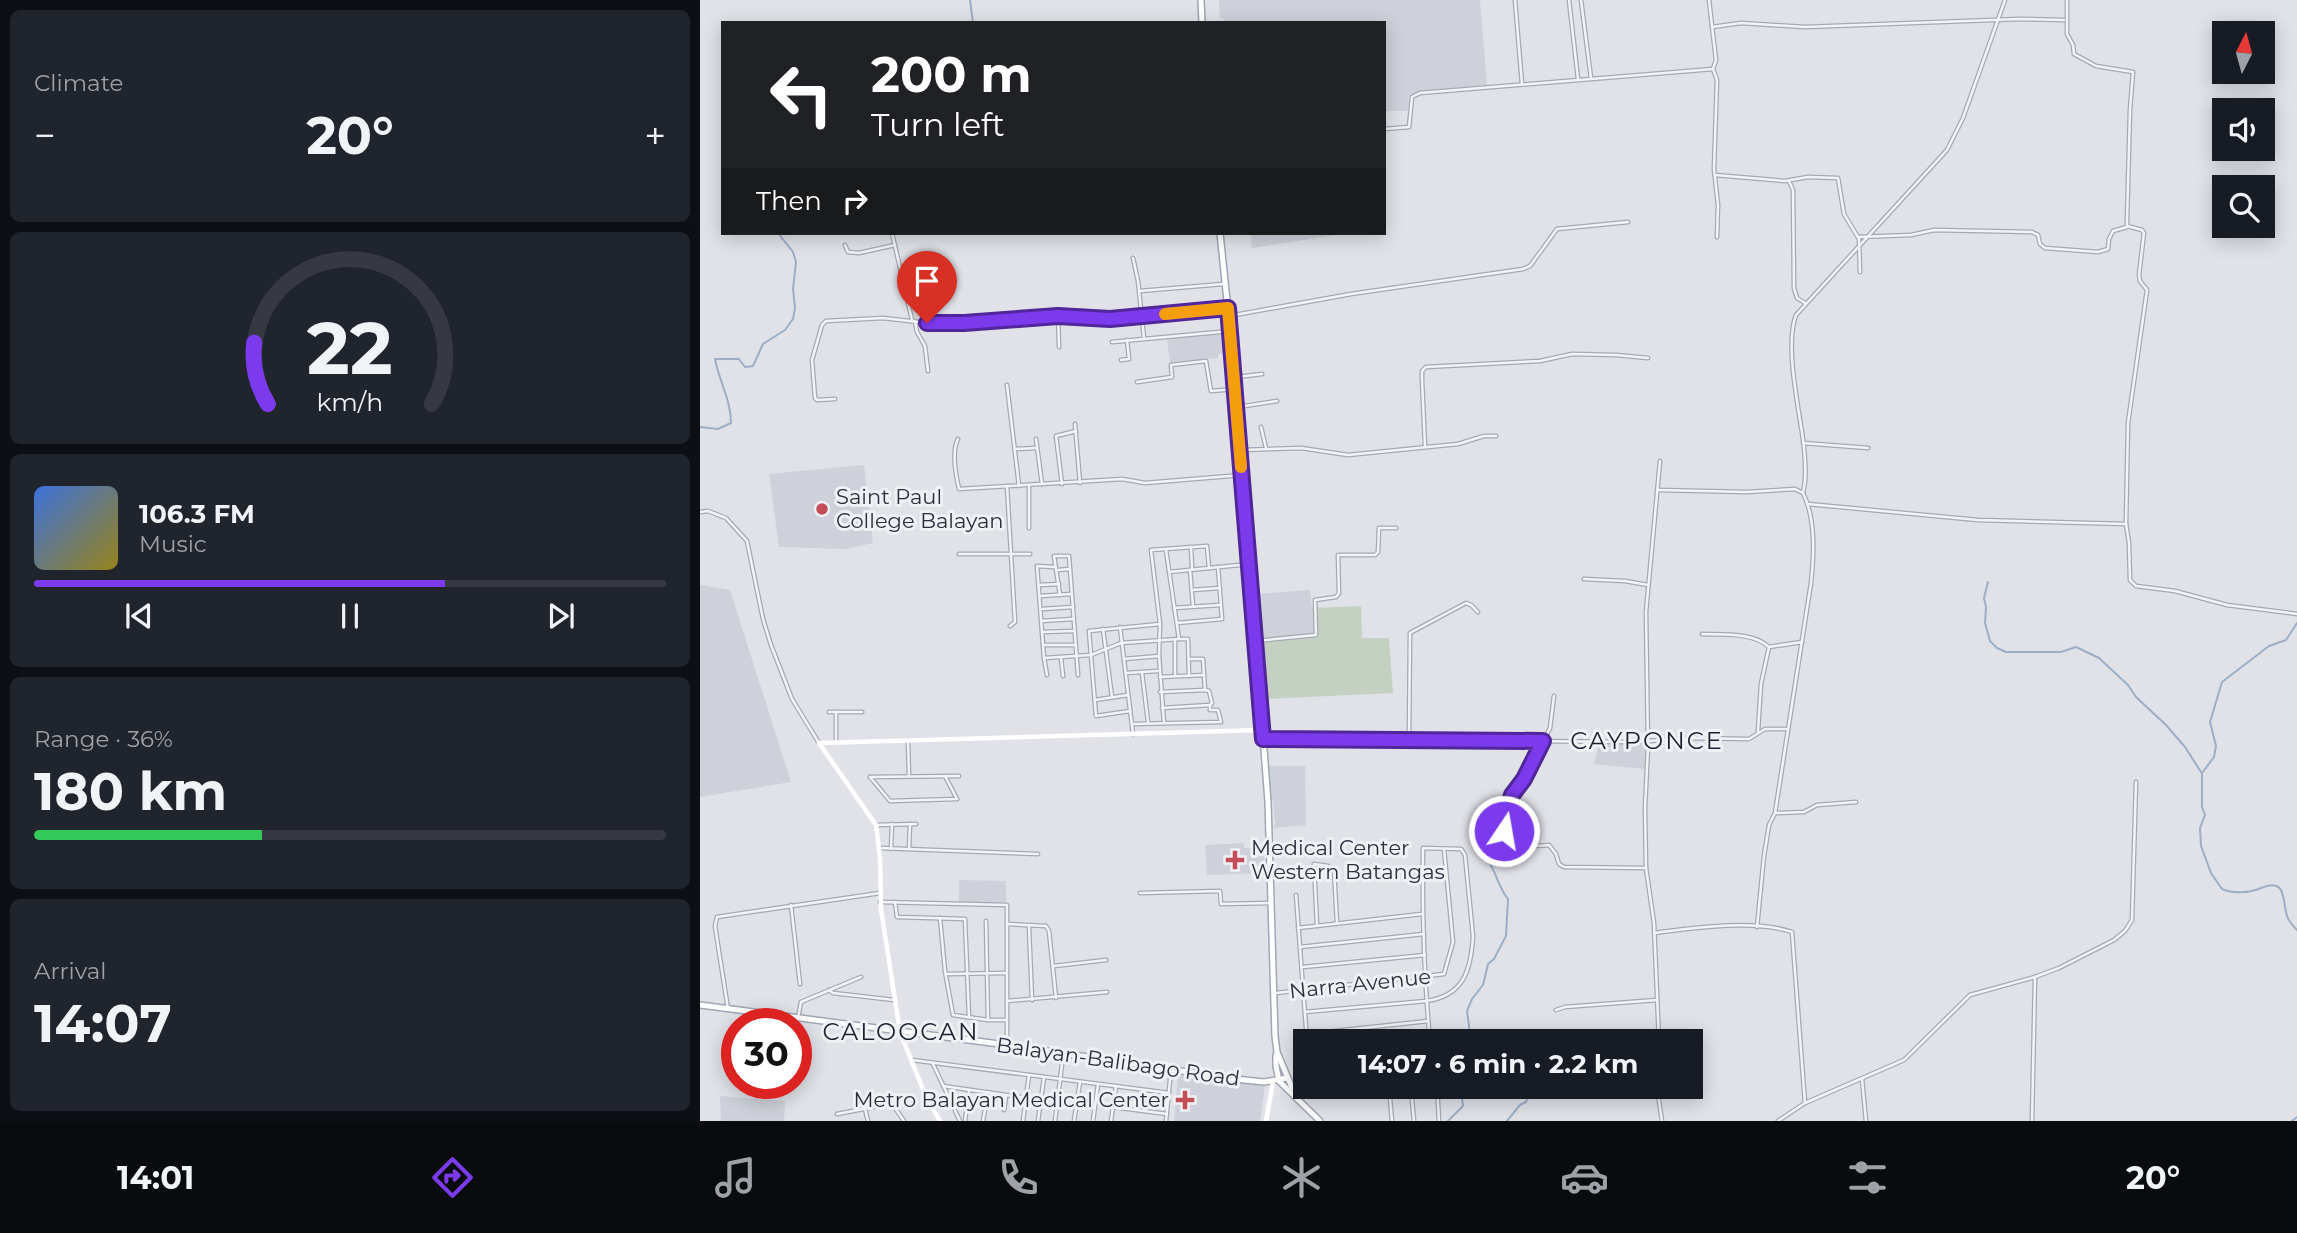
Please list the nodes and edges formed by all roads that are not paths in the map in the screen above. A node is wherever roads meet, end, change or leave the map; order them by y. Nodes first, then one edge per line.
1 (1201, 0) edge
2 (1515, 0) edge
3 (1569, 0) edge
4 (1581, 0) edge
5 (1709, 0) edge
6 (2005, 0) edge
7 (2067, 0) edge
8 (2066, 20) junction
9 (1202, 21) edge
10 (1996, 21) junction
11 (1712, 27) junction
12 (1713, 69) junction
13 (1591, 78) junction
14 (1578, 79) junction
15 (1521, 84) junction
16 (1386, 129) edge
17 (1715, 175) junction
18 (1789, 181) junction
19 (1628, 222) dead end
20 (2127, 226) junction
21 (892, 235) edge
22 (1220, 235) edge
23 (1717, 237) dead end
24 (1859, 237) junction
25 (1865, 238) junction
26 (845, 245) dead end
27 (1860, 245) junction
28 (895, 246) junction
29 (1133, 258) dead end
30 (1860, 272) dead end
31 (1225, 284) junction
32 (1140, 291) junction
33 (1805, 303) junction
34 (1228, 308) junction
35 (1143, 315) junction
36 (1058, 316) junction
37 (1229, 316) junction
38 (913, 320) junction
39 (1230, 331) junction
40 (1144, 339) junction
41 (1127, 340) junction
42 (1112, 342) dead end
43 (1059, 347) dead end
44 (1648, 358) dead end
45 (1121, 360) dead end
46 (928, 371) dead end
47 (1262, 374) dead end
48 (1235, 377) junction
49 (1137, 382) dead end
50 (1007, 385) dead end
51 (1236, 389) junction
52 (835, 399) dead end
53 (1277, 401) dead end
54 (1238, 407) junction
55 (1075, 424) dead end
56 (1261, 427) dead end
57 (1076, 431) junction
58 (1496, 436) dead end
59 (958, 439) dead end
60 (1036, 439) dead end
61 (1803, 443) junction
62 (1425, 446) junction
63 (1037, 448) junction
64 (1266, 448) junction
65 (1868, 448) dead end
66 (1015, 449) junction
67 (1240, 450) junction
68 (1660, 461) dead end
69 (1242, 475) junction
70 (1080, 483) junction
71 (1062, 484) junction
72 (1007, 485) junction
73 (1042, 485) junction
74 (1019, 486) junction
75 (1029, 486) junction
76 (1657, 490) junction
77 (1803, 493) junction
78 (1808, 504) junction
79 (700, 512) edge
80 (2126, 524) junction
81 (1029, 528) dead end
82 (1396, 528) dead end
83 (1191, 547) junction
84 (1166, 549) junction
85 (959, 554) dead end
86 (1011, 554) junction
87 (1030, 554) dead end
88 (1250, 564) junction
89 (1218, 567) junction
90 (1056, 568) junction
91 (1209, 568) junction
92 (1070, 569) junction
93 (1191, 569) junction
94 (1169, 572) junction
95 (1584, 579) dead end
96 (1059, 584) junction
97 (1039, 585) junction
98 (1647, 585) junction
99 (1220, 588) junction
100 (1192, 590) junction
101 (1071, 594) junction
102 (1060, 595) junction
103 (1040, 596) junction
104 (1221, 605) junction
105 (1193, 606) junction
106 (1073, 607) junction
107 (1174, 608) junction
108 (1042, 609) junction
109 (1478, 612) dead end
110 (2297, 614) edge
111 (1074, 619) junction
112 (1041, 621) junction
113 (1177, 623) junction
114 (1160, 624) junction
115 (1010, 626) dead end
116 (1120, 627) junction
117 (1103, 629) junction
118 (1075, 631) junction
119 (1042, 632) junction
120 (1702, 634) dead end
121 (1177, 639) junction
122 (1161, 640) junction
123 (1256, 641) junction
124 (1802, 642) junction
125 (1121, 643) junction
126 (1043, 645) junction
127 (1076, 645) junction
128 (1769, 647) junction
129 (1106, 649) junction
130 (1091, 656) junction
131 (1159, 656) junction
132 (1077, 657) junction
133 (1044, 658) junction
134 (1062, 658) junction
135 (1124, 659) junction
136 (1189, 659) junction
137 (1159, 670) junction
138 (1126, 673) junction
139 (1142, 673) junction
140 (1047, 675) dead end
141 (1079, 675) dead end
142 (1205, 675) junction
143 (1063, 676) dead end
144 (1175, 676) junction
145 (1189, 676) junction
146 (1160, 677) junction
147 (1205, 690) junction
148 (1160, 692) junction
149 (1128, 695) junction
150 (1554, 696) dead end
151 (1112, 697) junction
152 (1095, 700) junction
153 (1210, 705) junction
154 (1162, 708) junction
155 (1130, 711) junction
156 (829, 712) dead end
157 (836, 712) junction
158 (862, 712) dead end
159 (1149, 723) junction
160 (1164, 723) junction
161 (1133, 724) junction
162 (1787, 729) junction
163 (1262, 730) junction
164 (1758, 732) junction
165 (1133, 734) junction
166 (1263, 739) junction
167 (1409, 740) junction
168 (908, 741) junction
169 (1543, 741) junction
170 (1646, 741) junction
171 (836, 742) junction
172 (819, 743) junction
173 (909, 776) junction
174 (945, 776) junction
175 (959, 776) dead end
176 (2136, 782) dead end
177 (1856, 802) dead end
178 (1774, 813) junction
179 (892, 824) junction
180 (910, 824) junction
181 (916, 824) dead end
182 (876, 825) junction
183 (880, 848) junction
184 (891, 849) junction
185 (909, 849) junction
186 (1444, 849) junction
187 (1038, 854) dead end
188 (1646, 868) junction
189 (880, 893) junction
190 (1140, 893) dead end
191 (1296, 895) dead end
192 (880, 902) junction
193 (895, 902) junction
194 (1270, 903) junction
195 (791, 905) junction
196 (1422, 914) junction
197 (940, 918) junction
198 (986, 921) dead end
199 (1337, 923) junction
200 (1007, 924) junction
201 (1317, 926) junction
202 (1029, 927) junction
203 (1757, 927) junction
204 (1298, 928) junction
205 (1654, 933) junction
206 (1424, 934) junction
207 (1300, 947) junction
208 (1425, 955) junction
209 (1106, 960) dead end
210 (1053, 966) junction
211 (1301, 967) junction
212 (1007, 972) junction
213 (967, 973) junction
214 (987, 973) junction
215 (947, 974) junction
216 (861, 976) dead end
217 (2035, 977) junction
218 (1424, 978) junction
219 (800, 984) dead end
220 (829, 990) junction
221 (1303, 990) junction
222 (1107, 992) dead end
223 (1274, 993) junction
224 (1056, 998) junction
225 (894, 1000) junction
226 (1032, 1000) junction
227 (1657, 1000) junction
228 (1007, 1001) junction
229 (1426, 1001) junction
230 (700, 1005) edge
231 (728, 1008) edge
232 (800, 1008) edge
233 (721, 1009) edge
234 (1556, 1010) dead end
235 (1305, 1012) junction
236 (969, 1017) junction
237 (812, 1020) edge
238 (988, 1020) junction
239 (1007, 1020) junction
240 (1428, 1021) junction
241 (1307, 1029) edge
242 (1354, 1029) edge
243 (1429, 1029) edge
244 (1658, 1029) edge
245 (900, 1031) junction
246 (1007, 1045) junction
247 (1277, 1052) junction
248 (1064, 1054) junction
249 (912, 1060) dead end
250 (932, 1062) junction
251 (1171, 1070) junction
252 (1029, 1075) junction
253 (1044, 1077) junction
254 (1287, 1078) junction
255 (1060, 1079) junction
256 (1862, 1079) junction
257 (1276, 1081) junction
258 (1080, 1082) junction
259 (1098, 1084) junction
260 (943, 1086) junction
261 (1116, 1086) junction
262 (969, 1090) junction
263 (1293, 1091) edge
264 (988, 1092) junction
265 (1169, 1093) junction
266 (1293, 1094) edge
267 (1006, 1095) junction
268 (1026, 1098) junction
269 (1299, 1099) edge
270 (1390, 1099) edge
271 (1412, 1099) edge
272 (1438, 1099) edge
273 (1659, 1099) edge
274 (1805, 1103) junction
275 (874, 1107) dead end
276 (1113, 1107) junction
277 (895, 1108) dead end
278 (865, 1109) junction
279 (1004, 1110) dead end
280 (844, 1113) junction
281 (836, 1114) dead end
282 (1167, 1115) junction
283 (844, 1121) edge
284 (868, 1121) edge
285 (904, 1121) edge
286 (940, 1121) edge
287 (960, 1121) edge
288 (965, 1121) edge
289 (984, 1121) edge
290 (1023, 1121) edge
291 (1038, 1121) edge
292 (1055, 1121) edge
293 (1074, 1121) edge
294 (1093, 1121) edge
295 (1111, 1121) edge
296 (1166, 1121) edge
297 (1266, 1121) edge
298 (1320, 1121) edge
299 (1392, 1121) edge
300 (1415, 1121) edge
301 (1439, 1121) edge
302 (1662, 1121) edge
303 (1779, 1121) edge
304 (1866, 1121) edge
305 (2032, 1121) edge

1 - 9 main road
2 - 15 street
3 - 14 street
4 - 13 street
5 - 11 street
6 - 10 street
7 - 8 street
8 - 10 street
8 - 20 street
10 - 11 street
10 - 25 street
11 - 12 street
12 - 13 street
12 - 17 street
13 - 14 street
14 - 15 street
15 - 16 street
17 - 18 street
17 - 23 street
18 - 24 street
18 - 33 street
19 - 37 street
20 - 25 street
20 - 80 street
21 - 28 street
22 - 31 main road
24 - 25 street
24 - 27 street
25 - 27 street
26 - 28 street
27 - 30 street
27 - 33 street
28 - 38 street
29 - 32 street
31 - 32 street
31 - 34 main road
32 - 35 street
33 - 61 street
34 - 35 street
34 - 37 main road
35 - 36 street
35 - 40 street
36 - 38 street
36 - 43 street
37 - 39 main road
38 - 46 street
38 - 52 street
39 - 40 street
39 - 48 main road
40 - 41 street
41 - 42 street
41 - 45 street
44 - 62 street
47 - 48 street
48 - 51 main road
49 - 51 street
50 - 66 street
51 - 54 main road
53 - 54 street
54 - 67 main road
55 - 57 street
56 - 64 street
57 - 70 street
57 - 71 street
58 - 62 street
59 - 72 street
60 - 63 street
61 - 65 street
61 - 77 street
62 - 64 street
63 - 66 street
63 - 73 street
64 - 67 street
66 - 74 street
67 - 69 main road
68 - 76 street
69 - 70 street
69 - 88 main road
70 - 71 street
71 - 73 street
72 - 74 street
72 - 86 street
73 - 75 street
74 - 75 street
75 - 81 street
76 - 77 street
76 - 98 street
77 - 78 street
78 - 80 street
78 - 124 street
79 - 172 street
80 - 110 street
82 - 123 street
83 - 84 street
83 - 91 street
83 - 93 street
84 - 94 street
84 - 114 street
85 - 86 street
86 - 87 street
86 - 115 street
88 - 89 street
88 - 123 main road
89 - 91 street
89 - 99 street
90 - 92 street
90 - 92 street
90 - 96 street
90 - 97 street
91 - 93 street
92 - 101 street
93 - 94 street
93 - 100 street
94 - 107 street
95 - 98 street
96 - 97 street
96 - 102 street
97 - 103 street
98 - 170 street
99 - 100 street
99 - 104 street
100 - 105 street
101 - 102 street
101 - 106 street
102 - 103 street
103 - 108 street
104 - 105 street
104 - 113 street
105 - 107 street
106 - 108 street
106 - 111 street
107 - 113 street
108 - 112 street
109 - 167 street
111 - 112 street
111 - 118 street
112 - 119 street
113 - 121 street
114 - 116 street
114 - 122 street
116 - 117 street
116 - 125 street
117 - 129 street
117 - 130 street
118 - 119 street
118 - 127 street
119 - 126 street
120 - 128 street
121 - 122 street
121 - 136 street
121 - 144 street
122 - 125 street
122 - 131 street
123 - 163 main road
124 - 128 street
124 - 162 street
125 - 129 street
125 - 135 street
126 - 127 street
126 - 133 street
127 - 132 street
128 - 164 street
129 - 130 street
129 - 151 street
130 - 132 street
130 - 152 street
131 - 135 street
131 - 137 street
132 - 134 street
132 - 141 street
133 - 134 street
133 - 140 street
134 - 143 street
135 - 138 street
136 - 142 street
136 - 145 street
137 - 139 street
137 - 146 street
138 - 139 street
138 - 149 street
139 - 159 street
142 - 145 street
142 - 147 street
144 - 145 street
144 - 146 street
146 - 148 street
147 - 148 street
147 - 153 street
148 - 154 street
149 - 151 street
149 - 155 street
150 - 169 street
151 - 152 street
152 - 155 street
153 - 154 street
153 - 160 street
154 - 160 street
155 - 161 street
156 - 157 street
157 - 158 street
157 - 171 street
159 - 160 street
159 - 161 street
161 - 165 street
162 - 164 street
162 - 178 street
163 - 165 street
163 - 166 main road
164 - 170 street
165 - 168 street
166 - 167 street
166 - 194 main road
167 - 169 street
168 - 171 street
168 - 173 street
169 - 170 street
169 - 188 street
170 - 188 street
171 - 172 street
172 - 182 street
173 - 174 street
173 - 174 street
174 - 175 street
176 - 217 street
177 - 178 street
178 - 203 street
179 - 180 street
179 - 182 street
179 - 184 street
180 - 181 street
180 - 185 street
182 - 183 street
183 - 184 street
183 - 189 street
184 - 185 street
185 - 187 street
186 - 196 street
186 - 218 street, Narra Avenue
186 - 229 street
188 - 205 street
189 - 192 street
189 - 195 street
190 - 194 street
191 - 204 street
192 - 193 street
192 - 225 street
193 - 197 street
193 - 200 street
194 - 223 main road
195 - 219 street
195 - 231 street
196 - 199 street
196 - 206 street
197 - 213 street
197 - 215 street
198 - 214 street
199 - 201 street
199 - 201 street
200 - 202 street
200 - 212 street
201 - 204 street
202 - 210 street
202 - 226 street
203 - 205 street
203 - 274 street
204 - 207 street
205 - 227 street
206 - 207 street
206 - 208 street
207 - 211 street
208 - 211 street
208 - 218 street
209 - 210 street
210 - 224 street
211 - 221 street
212 - 214 street
212 - 228 street
213 - 214 street
213 - 215 street
213 - 236 street
214 - 238 street
215 - 236 street
216 - 220 street
217 - 256 street
217 - 305 street
218 - 221 street, Narra Avenue
218 - 229 street
220 - 225 street
220 - 232 street
221 - 223 street, Narra Avenue
221 - 235 street
222 - 224 street
223 - 247 main road
224 - 226 street
225 - 245 street
226 - 228 street
227 - 234 street
227 - 244 street
228 - 239 street
229 - 235 street
229 - 240 street
230 - 233 main road, Balayan-Balibago Road
235 - 241 street
236 - 238 street
237 - 245 main road, Balayan-Balibago Road
238 - 239 street
239 - 246 street
240 - 242 street
240 - 243 street
245 - 246 main road, Balayan-Balibago Road
245 - 286 street
246 - 248 main road, Balayan-Balibago Road
247 - 254 main road
247 - 257 main road
248 - 251 main road, Balayan-Balibago Road
248 - 255 street
249 - 250 street
250 - 252 street
250 - 260 street
251 - 257 main road, Balayan-Balibago Road
251 - 265 street
252 - 253 street
252 - 268 street
253 - 255 street
253 - 291 street
254 - 257 main road, Balayan-Balibago Road
254 - 263 main road
255 - 258 street
255 - 292 street
256 - 274 street
256 - 304 street
257 - 266 main road
257 - 297 street
258 - 259 street
258 - 293 street
259 - 261 street
259 - 294 street
260 - 262 street
260 - 287 street
261 - 265 street
261 - 276 street
262 - 264 street
262 - 288 street
264 - 267 street
264 - 289 street
265 - 282 street
267 - 268 street
267 - 279 street
268 - 290 street
269 - 298 main road
270 - 299 street
271 - 300 street
272 - 301 street
273 - 302 street
274 - 303 street
275 - 278 street
276 - 282 street
276 - 295 street
277 - 285 street
278 - 280 street
278 - 284 street
280 - 281 street
280 - 283 street
282 - 296 street

